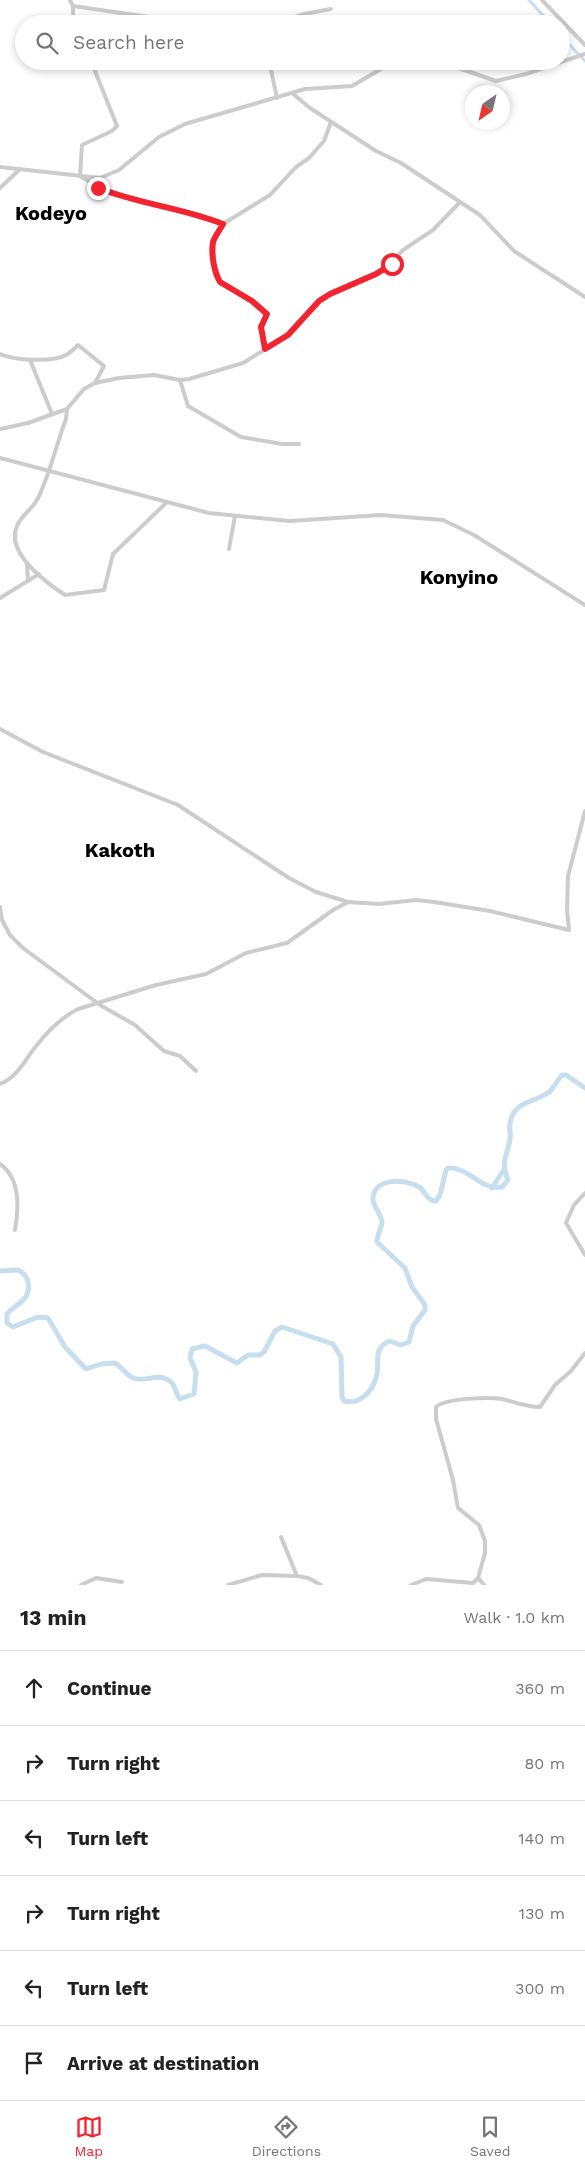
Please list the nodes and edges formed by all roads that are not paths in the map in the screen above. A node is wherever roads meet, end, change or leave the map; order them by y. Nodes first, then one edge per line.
1 (70, 0) edge
2 (542, 0) edge
3 (73, 6) junction
4 (331, 9) dead end
5 (73, 15) edge
6 (135, 15) edge
7 (301, 15) edge
8 (556, 15) edge
9 (570, 30) edge
10 (585, 46) edge
11 (585, 54) edge
12 (570, 59) edge
13 (94, 70) edge
14 (269, 70) edge
15 (377, 70) edge
16 (464, 70) edge
17 (540, 70) edge
18 (292, 93) junction
19 (276, 98) junction
20 (332, 122) junction
21 (0, 167) edge
22 (20, 169) junction
23 (80, 176) junction
24 (0, 188) edge
25 (460, 202) junction
26 (223, 224) junction
27 (585, 296) edge
28 (265, 349) junction
29 (0, 354) edge
30 (30, 360) junction
31 (180, 380) junction
32 (95, 383) junction
33 (67, 409) junction
34 (52, 414) junction
35 (0, 429) edge
36 (300, 444) dead end
37 (0, 458) edge
38 (48, 470) junction
39 (166, 503) junction
40 (235, 516) junction
41 (229, 549) dead end
42 (27, 564) junction
43 (39, 574) junction
44 (28, 581) junction
45 (0, 598) edge
46 (585, 605) edge
47 (0, 729) edge
48 (585, 811) edge
49 (348, 902) junction
50 (0, 907) edge
51 (95, 1002) junction
52 (196, 1071) dead end
53 (0, 1084) edge
54 (0, 1164) edge
55 (585, 1192) edge
56 (14, 1230) dead end
57 (585, 1255) edge
58 (585, 1353) edge
59 (281, 1537) dead end
60 (297, 1576) junction
61 (479, 1579) dead end
62 (122, 1582) dead end
63 (81, 1585) edge
64 (230, 1585) edge
65 (321, 1585) edge
66 (411, 1585) edge
67 (484, 1585) edge

1 - 3 street
2 - 8 street
3 - 5 street
3 - 6 street
4 - 7 street
9 - 10 street
11 - 12 street
13 - 23 street
14 - 19 street
15 - 18 street
16 - 17 street
18 - 19 street
18 - 20 street
19 - 23 street
20 - 25 street
20 - 26 street
21 - 22 street
22 - 23 street
22 - 24 street
23 - 26 street
25 - 27 street
25 - 28 street
26 - 28 street
28 - 31 street
29 - 30 street
30 - 32 street
30 - 34 street
31 - 32 street
31 - 36 street
32 - 33 street
33 - 34 street
33 - 38 street
34 - 35 street
37 - 38 street
38 - 39 street
38 - 42 street
39 - 40 street
39 - 43 street
40 - 41 street
40 - 46 street
42 - 43 street
42 - 44 street
43 - 44 street
44 - 45 street
47 - 49 street
48 - 49 street
49 - 51 street
50 - 51 street
51 - 52 street
51 - 53 street
54 - 56 street
55 - 57 street
58 - 66 street
59 - 60 street
60 - 64 street
60 - 65 street
61 - 67 street
62 - 63 street

